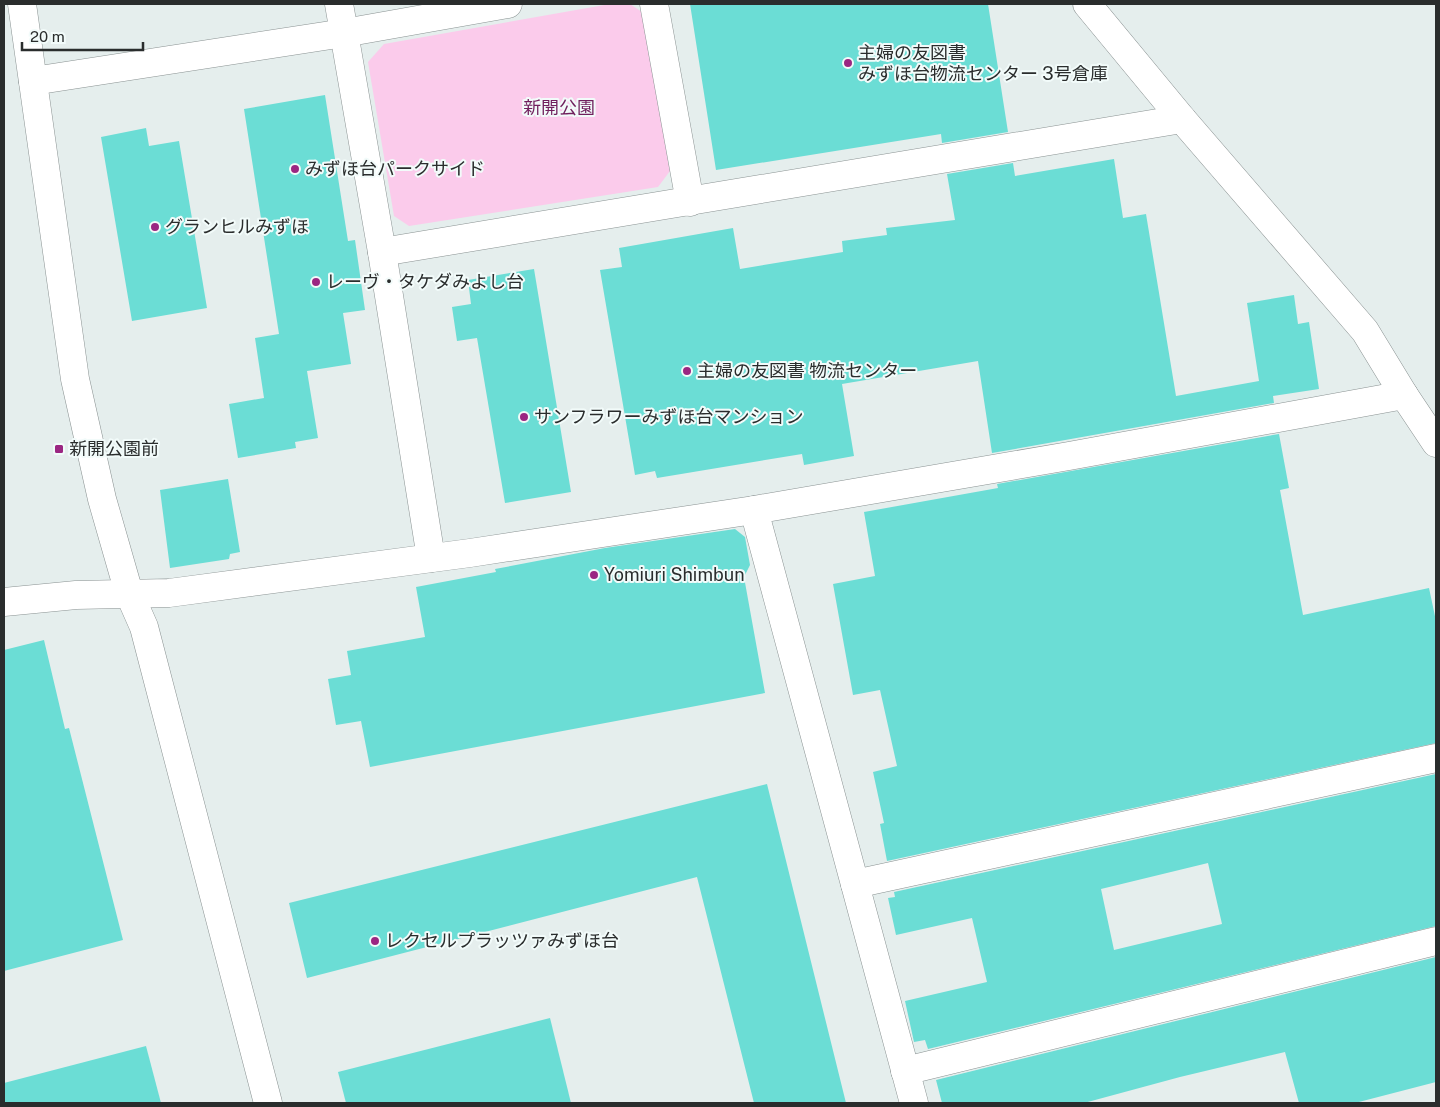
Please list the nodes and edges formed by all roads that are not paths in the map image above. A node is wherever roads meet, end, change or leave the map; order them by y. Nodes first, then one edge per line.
1 (22, 4) edge
2 (339, 4) edge
3 (508, 4) edge
4 (654, 4) edge
5 (1086, 4) edge
6 (344, 33) junction
7 (33, 80) junction
8 (1182, 119) junction
9 (690, 202) junction
10 (382, 252) junction
11 (1404, 395) junction
12 (1436, 443) edge
13 (754, 510) junction
14 (431, 558) junction
15 (128, 593) junction
16 (4, 602) edge
17 (1436, 758) edge
18 (855, 884) junction
19 (1436, 940) edge
20 (905, 1071) junction
21 (268, 1103) edge
22 (914, 1103) edge

1 - 7 street
2 - 6 street
3 - 6 street
4 - 9 street
5 - 8 street
6 - 7 street
6 - 10 street
7 - 15 street
8 - 9 street
8 - 11 street
9 - 10 street
10 - 14 street
11 - 12 street
11 - 13 street
13 - 14 street
13 - 18 street
14 - 15 street
15 - 16 street
15 - 21 street
17 - 18 street
18 - 20 street
19 - 20 street
20 - 22 street

